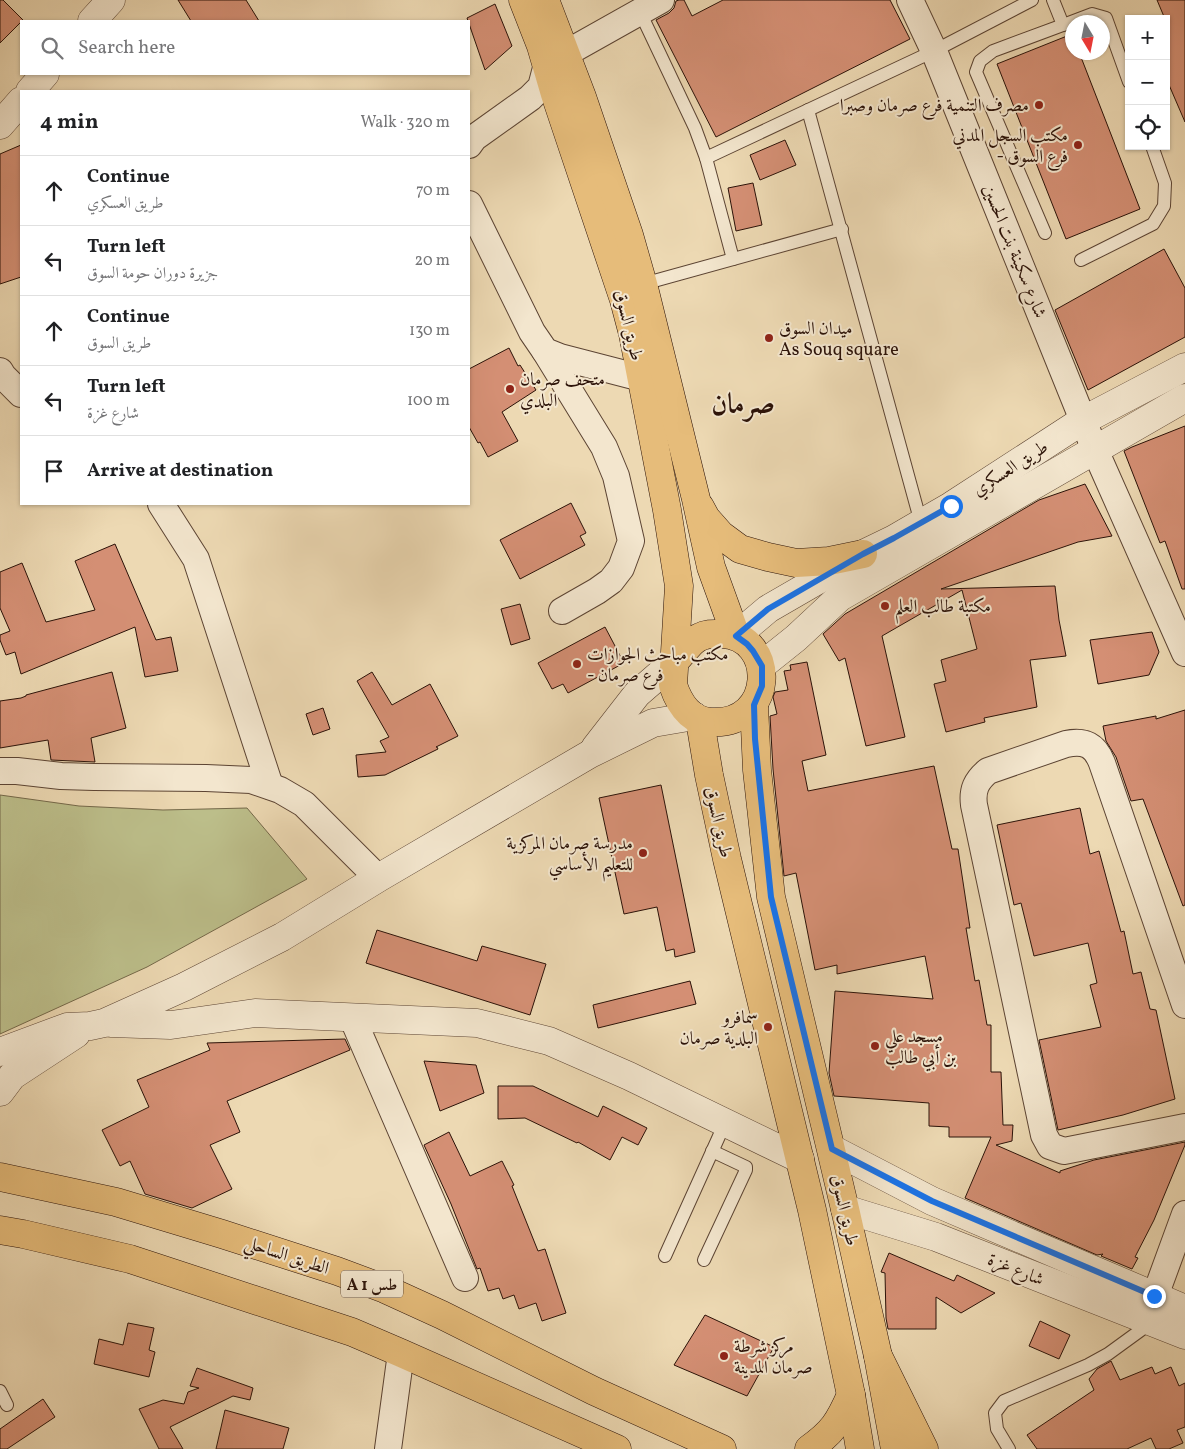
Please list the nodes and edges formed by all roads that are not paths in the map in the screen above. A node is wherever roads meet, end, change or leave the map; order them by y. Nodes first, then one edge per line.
1 (111, 0) edge
2 (523, 0) edge
3 (545, 0) edge
4 (910, 0) edge
5 (1032, 0) edge
6 (1054, 0) edge
7 (650, 6) edge
8 (93, 20) edge
9 (1063, 24) junction
10 (934, 51) junction
11 (556, 59) junction
12 (1125, 71) edge
13 (44, 75) edge
14 (31, 90) edge
15 (20, 102) edge
16 (808, 110) junction
17 (0, 125) edge
18 (470, 144) edge
19 (1153, 150) edge
20 (706, 158) junction
21 (470, 206) edge
22 (842, 229) junction
23 (1045, 233) dead end
24 (733, 259) junction
25 (1081, 260) dead end
26 (643, 284) junction
27 (545, 351) junction
28 (1185, 367) edge
29 (641, 378) junction
30 (1185, 398) edge
31 (1082, 421) junction
32 (1095, 450) junction
33 (696, 499) junction
34 (162, 505) edge
35 (922, 523) junction
36 (863, 554) junction
37 (562, 611) dead end
38 (736, 636) junction
39 (1185, 653) edge
40 (675, 661) junction
41 (762, 666) junction
42 (754, 705) junction
43 (697, 719) junction
44 (590, 754) junction
45 (0, 771) edge
46 (270, 786) junction
47 (378, 878) junction
48 (1185, 1005) edge
49 (352, 1017) junction
50 (97, 1024) junction
51 (0, 1052) edge
52 (0, 1092) edge
53 (725, 1123) junction
54 (1185, 1127) edge
55 (832, 1149) junction
56 (712, 1151) junction
57 (800, 1159) junction
58 (0, 1177) edge
59 (846, 1209) junction
60 (812, 1210) junction
61 (1185, 1214) edge
62 (0, 1230) edge
63 (665, 1256) dead end
64 (704, 1260) dead end
65 (465, 1278) dead end
66 (1153, 1309) junction
67 (1185, 1309) edge
68 (1185, 1336) edge
69 (401, 1352) junction
70 (878, 1356) junction
71 (0, 1391) edge
72 (851, 1395) junction
73 (7, 1405) dead end
74 (585, 1441) edge
75 (388, 1449) edge
76 (617, 1449) edge
77 (722, 1449) edge
78 (809, 1449) edge
79 (860, 1449) edge
80 (895, 1449) edge
81 (924, 1449) edge
82 (1010, 1449) edge

1 - 8 street
2 - 11 main road, طريق السوق
3 - 11 main road, طريق السوق
4 - 10 street, شارع سكينة بنت الحسين
5 - 10 lane
6 - 9 lane
7 - 11 street
7 - 20 lane
9 - 12 lane
9 - 23 lane
10 - 16 lane
10 - 31 street, شارع سكينة بنت الحسين
11 - 18 street
11 - 26 main road, طريق السوق
11 - 29 main road, طريق السوق
13 - 14 street
15 - 17 street
16 - 20 lane
16 - 22 lane
19 - 25 lane
20 - 24 lane
21 - 27 street
22 - 24 lane
22 - 35 lane
24 - 26 lane
26 - 33 main road, طريق السوق
27 - 29 street
27 - 37 street
28 - 31 street, طريق العسكري
29 - 40 main road, طريق السوق
30 - 32 street, طريق العسكري
31 - 32 street, شارع سكينة بنت الحسين
31 - 35 street, طريق العسكري
32 - 39 street, شارع سكينة بنت الحسين
32 - 41 street, طريق العسكري
33 - 36 main road
33 - 38 main road, طريق السوق
34 - 46 street
35 - 36 street, طريق العسكري
36 - 38 street, طريق العسكري
38 - 40 main road
38 - 41 main road
40 - 43 main road
40 - 44 street
41 - 42 main road
42 - 43 main road
42 - 55 main road, طريق السوق
43 - 44 street
43 - 57 main road, طريق السوق
44 - 47 street
45 - 46 street
46 - 47 street
47 - 50 street
48 - 54 street
49 - 50 street
49 - 53 street
49 - 65 street
50 - 51 street
50 - 52 street
53 - 56 lane
53 - 57 street
55 - 59 main road, طريق السوق
55 - 66 street, شارع غزة
56 - 63 lane
56 - 64 lane
57 - 60 main road, طريق السوق
58 - 77 main road, الطريق الساحلي / A 1 طس
59 - 60 main road
59 - 66 street, شارع غزة
59 - 70 main road, طريق السوق
60 - 72 main road, طريق السوق
61 - 66 street
62 - 69 main road
66 - 67 street, شارع غزة
66 - 68 street, شارع غزة
66 - 82 lane
69 - 74 main road
69 - 75 street
70 - 80 main road, طريق السوق
70 - 81 main road
71 - 73 lane
72 - 78 main road
72 - 79 main road, طريق السوق
74 - 76 main road

